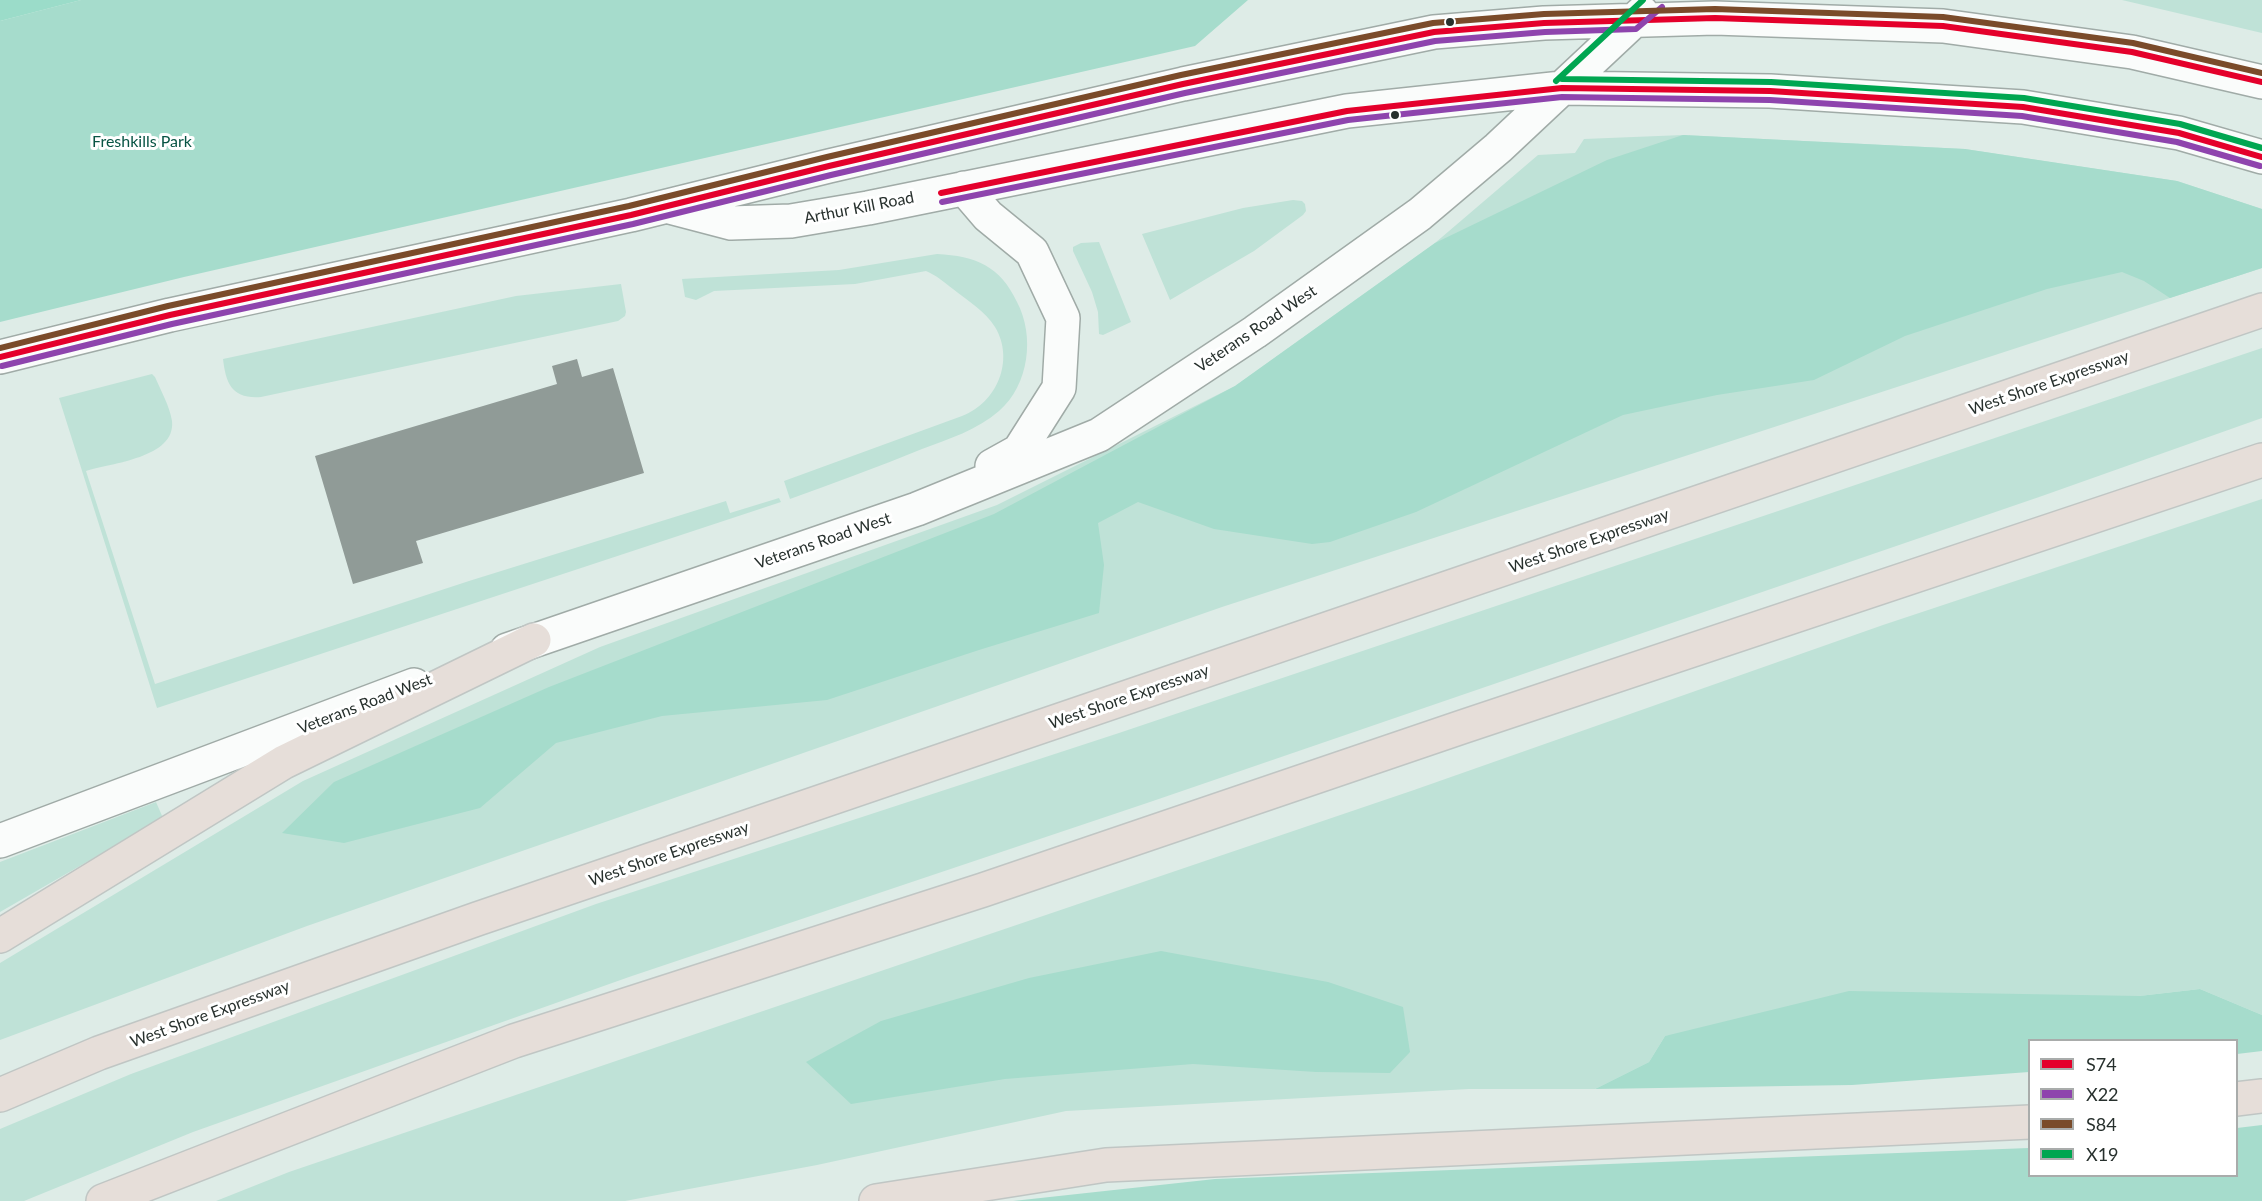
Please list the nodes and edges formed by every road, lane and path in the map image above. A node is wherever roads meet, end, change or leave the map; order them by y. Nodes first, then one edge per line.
1 (1646, 10) edge
2 (2262, 82) edge
3 (1562, 88) junction
4 (2262, 156) edge
5 (964, 188) junction
6 (666, 206) junction
7 (2262, 310) edge
8 (0, 357) edge
9 (2262, 460) edge
10 (917, 509) junction
11 (534, 640) junction
12 (0, 841) edge
13 (0, 936) edge
14 (0, 1095) edge
15 (2262, 1096) edge
16 (2238, 1099) edge
17 (2028, 1122) edge
18 (103, 1201) edge
19 (876, 1201) edge

1 - 2 street, Arthur Kill Road
1 - 3 street, Veterans Road West
1 - 6 street, Arthur Kill Road
3 - 4 street, Arthur Kill Road
3 - 5 street, Arthur Kill Road
3 - 10 street, Veterans Road West
5 - 6 street, Arthur Kill Road
5 - 10 street
6 - 8 street, Arthur Kill Road
7 - 14 highway, West Shore Expressway
9 - 18 highway
10 - 11 street, Veterans Road West
11 - 12 street, Veterans Road West
11 - 13 highway
15 - 16 highway
17 - 19 highway

